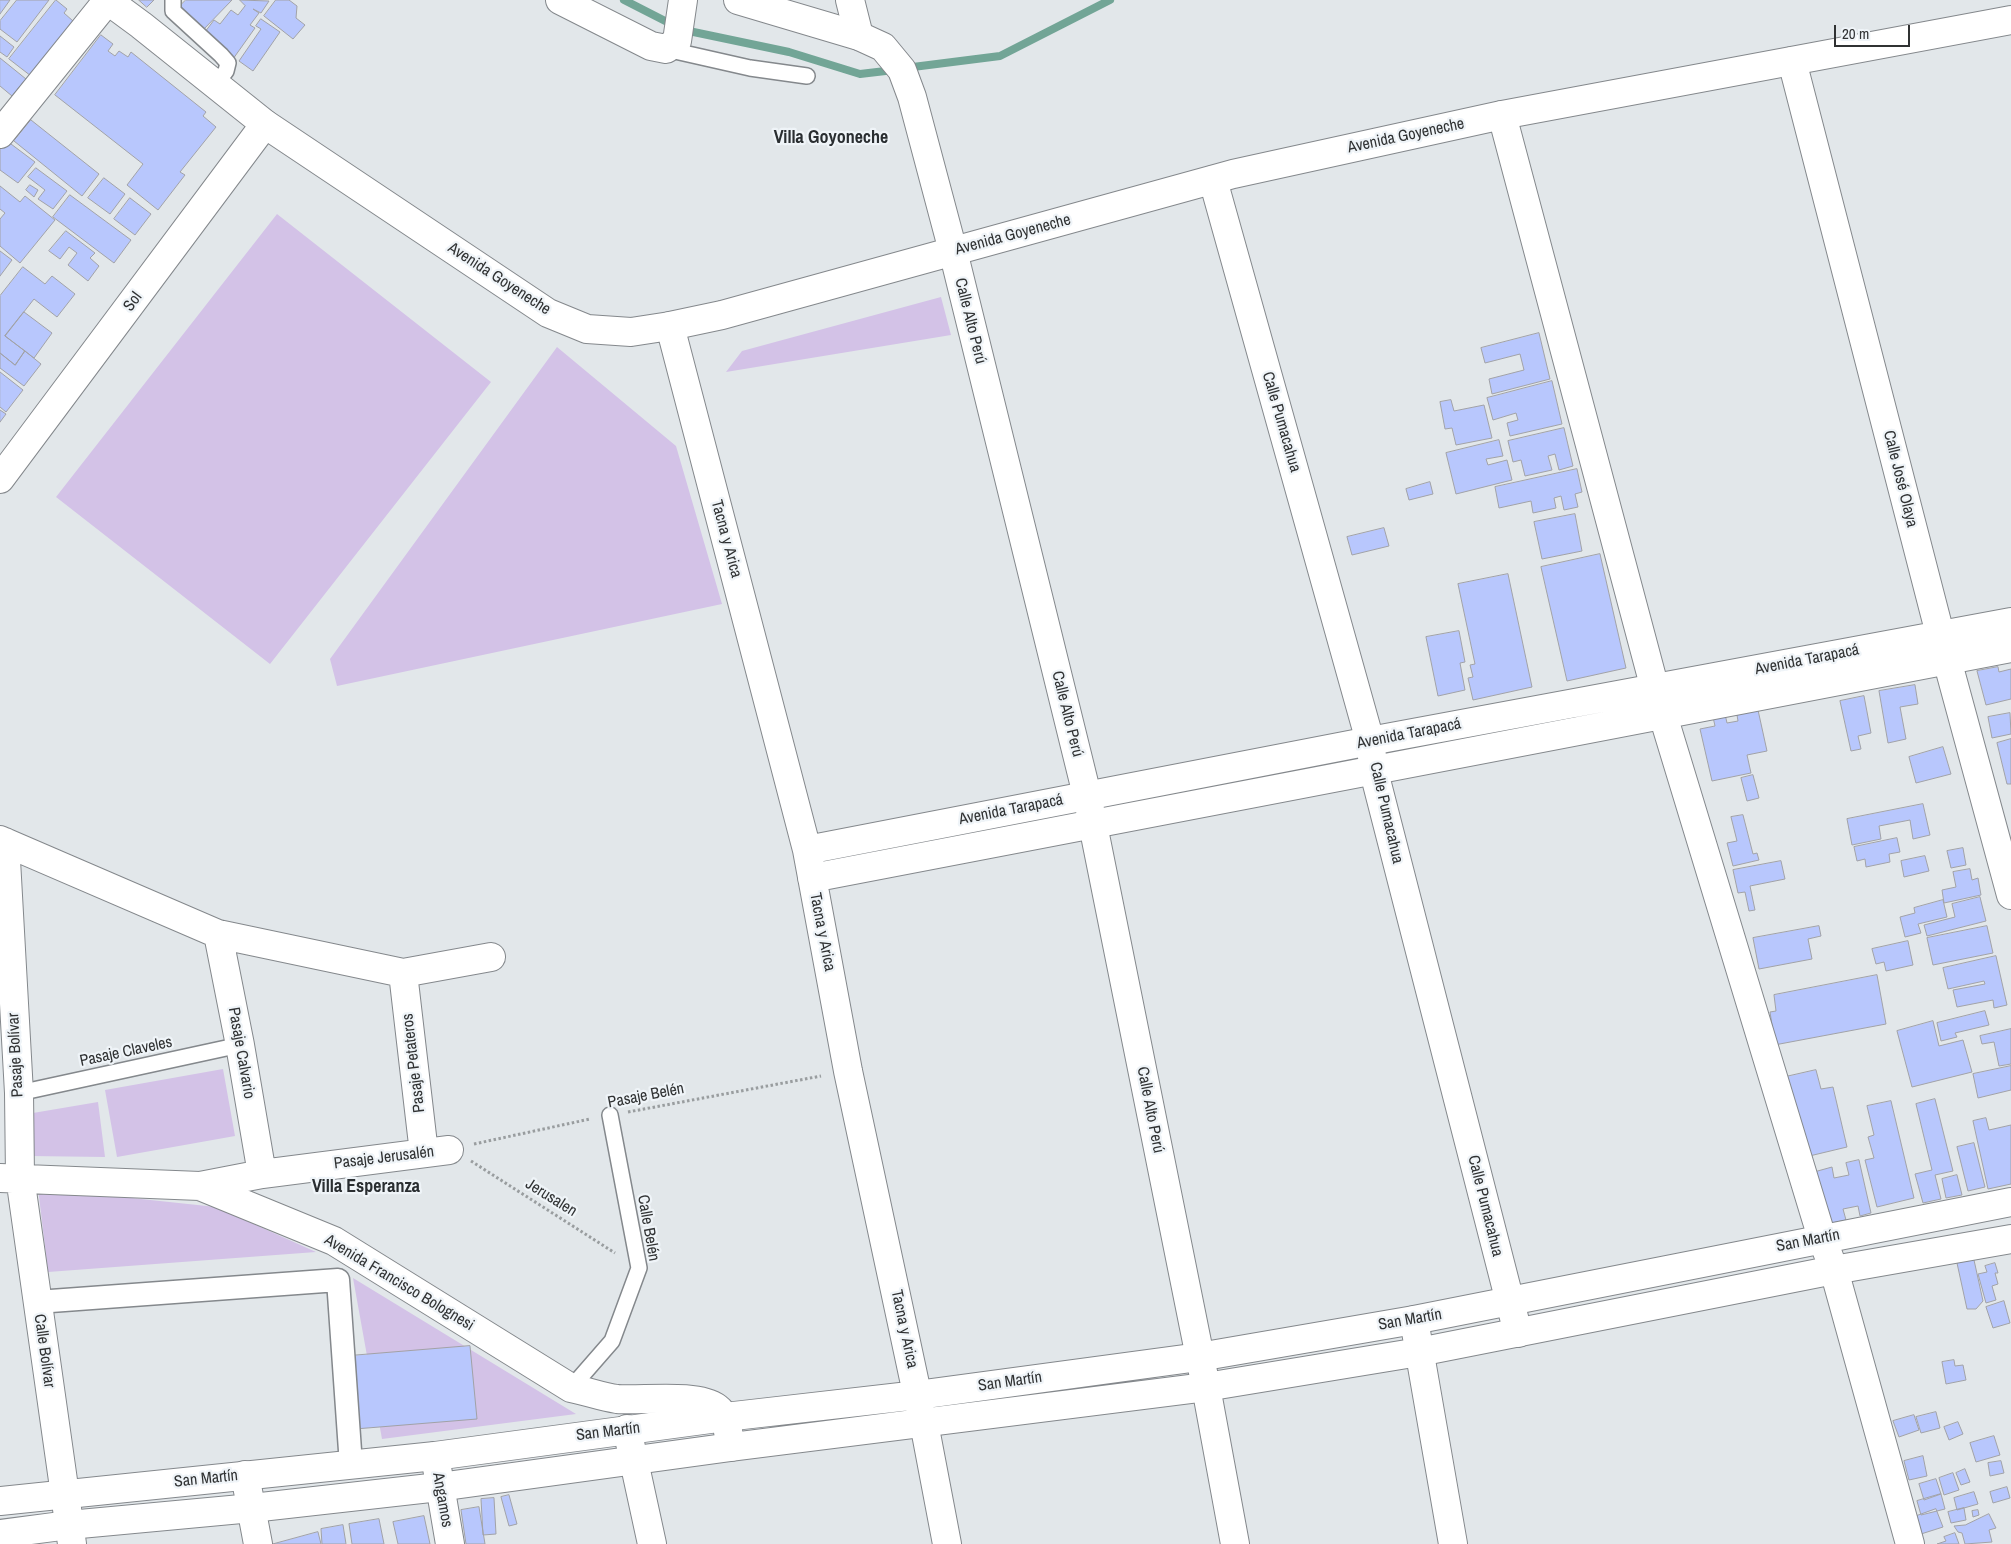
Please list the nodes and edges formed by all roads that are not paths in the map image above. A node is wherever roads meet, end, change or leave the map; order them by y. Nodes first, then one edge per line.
1 (107, 0) edge
2 (173, 0) edge
3 (560, 0) edge
4 (738, 0) edge
5 (850, 0) edge
6 (2011, 20) edge
7 (677, 26) edge
8 (859, 36) junction
9 (1792, 61) junction
10 (807, 76) dead end
11 (216, 84) junction
12 (1502, 115) junction
13 (266, 124) junction
14 (0, 134) edge
15 (1213, 180) junction
16 (953, 251) junction
17 (670, 326) junction
18 (0, 479) edge
19 (2011, 622) edge
20 (1943, 647) junction
21 (2011, 648) edge
22 (1655, 689) junction
23 (1663, 715) junction
24 (1370, 741) junction
25 (1374, 772) junction
26 (1087, 795) junction
27 (1092, 825) junction
28 (2, 841) edge
29 (807, 850) junction
30 (812, 878) junction
31 (2011, 895) edge
32 (218, 934) junction
33 (490, 957) dead end
34 (403, 973) junction
35 (240, 1045) junction
36 (8, 1053) edge
37 (19, 1094) junction
38 (610, 1115) road end
39 (437, 1151) joint
40 (262, 1174) junction
41 (10, 1178) edge
42 (200, 1186) junction
43 (2011, 1202) edge
44 (1822, 1238) junction
45 (2011, 1239) edge
46 (1834, 1270) junction
47 (1509, 1300) junction
48 (37, 1302) junction
49 (1414, 1320) junction
50 (1518, 1333) junction
51 (1419, 1352) junction
52 (1199, 1356) junction
53 (571, 1388) junction
54 (1206, 1388) junction
55 (918, 1395) junction
56 (725, 1417) junction
57 (924, 1423) junction
58 (627, 1429) junction
59 (731, 1447) junction
60 (435, 1456) junction
61 (634, 1461) junction
62 (351, 1465) junction
63 (245, 1475) junction
64 (439, 1487) junction
65 (64, 1494) junction
66 (0, 1502) edge
67 (252, 1508) junction
68 (0, 1534) edge
69 (70, 1535) edge
70 (258, 1544) edge
71 (450, 1544) edge
72 (652, 1544) edge
73 (947, 1544) edge
74 (1234, 1544) edge
75 (1453, 1544) edge
76 (1910, 1544) edge

1 - 11 street, Avenida Goyeneche
1 - 14 street
2 - 11 lane
3 - 7 street
4 - 8 street, Calle Alto Perú
5 - 8 street
6 - 9 street, Avenida Goyeneche
7 - 10 lane
8 - 16 street, Calle Alto Perú
9 - 12 street, Avenida Goyeneche
9 - 20 street, Calle José Olaya
11 - 13 street, Avenida Goyeneche
12 - 15 street, Avenida Goyeneche
12 - 22 street
13 - 17 street, Avenida Goyeneche
13 - 18 street, Sol
15 - 16 street, Avenida Goyeneche
15 - 24 street, Calle Pumacahua
16 - 17 street, Avenida Goyeneche
16 - 26 street, Calle Alto Perú
17 - 29 street, Tacna y Arica
19 - 20 street, Avenida Tarapacá
20 - 21 street, Avenida Tarapacá
20 - 22 street, Avenida Tarapacá
20 - 23 street, Avenida Tarapacá
20 - 31 street, Calle José Olaya
22 - 23 street
22 - 24 street, Avenida Tarapacá
23 - 25 street, Avenida Tarapacá
23 - 44 street
24 - 25 street, Calle Pumacahua
24 - 26 street, Avenida Tarapacá
25 - 27 street, Avenida Tarapacá
25 - 47 street, Calle Pumacahua
26 - 27 street, Calle Alto Perú
26 - 29 street, Avenida Tarapacá
27 - 30 street, Avenida Tarapacá
27 - 52 street, Calle Alto Perú
28 - 32 street
28 - 36 street, Pasaje Bolívar
29 - 30 street, Tacna y Arica
30 - 55 street, Tacna y Arica
32 - 34 street
32 - 35 street, Pasaje Calvario
33 - 34 street
34 - 39 street, Pasaje Petateros
35 - 37 lane, Pasaje Claveles
35 - 40 street, Pasaje Calvario
36 - 37 street, Pasaje Bolívar
37 - 41 street, Pasaje Bolívar
38 - 53 lane, Calle Belén
39 - 40 street, Pasaje Jerusalén
40 - 42 street, Pasaje Jerusalén
41 - 42 street, Avenida Francisco Bolognesi
41 - 48 street, Calle Bolívar
42 - 53 street, Avenida Francisco Bolognesi
43 - 44 street, San Martín
44 - 46 street
44 - 47 street, San Martín
45 - 46 street, San Martín
46 - 50 street, San Martín
46 - 76 street
47 - 49 street, San Martín
47 - 50 street, Calle Pumacahua
48 - 62 street
48 - 65 street, Calle Bolívar
49 - 51 street
49 - 52 street, San Martín
50 - 51 street, San Martín
51 - 54 street, San Martín
51 - 75 street
52 - 54 street, Calle Alto Perú
52 - 55 street, San Martín
53 - 56 street, Avenida Francisco Bolognesi
54 - 57 street, San Martín
54 - 74 street, Calle Alto Perú
55 - 56 street, San Martín
55 - 57 street, Tacna y Arica
56 - 58 street, San Martín
56 - 59 street
57 - 59 street, San Martín
57 - 73 street, Tacna y Arica
58 - 60 street, San Martín
58 - 61 street
59 - 61 street, San Martín
60 - 62 street, San Martín
60 - 64 street, Angamos
61 - 64 street, San Martín
61 - 72 street
62 - 63 street, San Martín
63 - 65 street, San Martín
63 - 67 street
64 - 67 street, San Martín
64 - 71 street, Angamos
65 - 66 street, San Martín
65 - 69 street, Calle Bolívar
67 - 69 street, San Martín
67 - 70 street
68 - 69 street, San Martín

